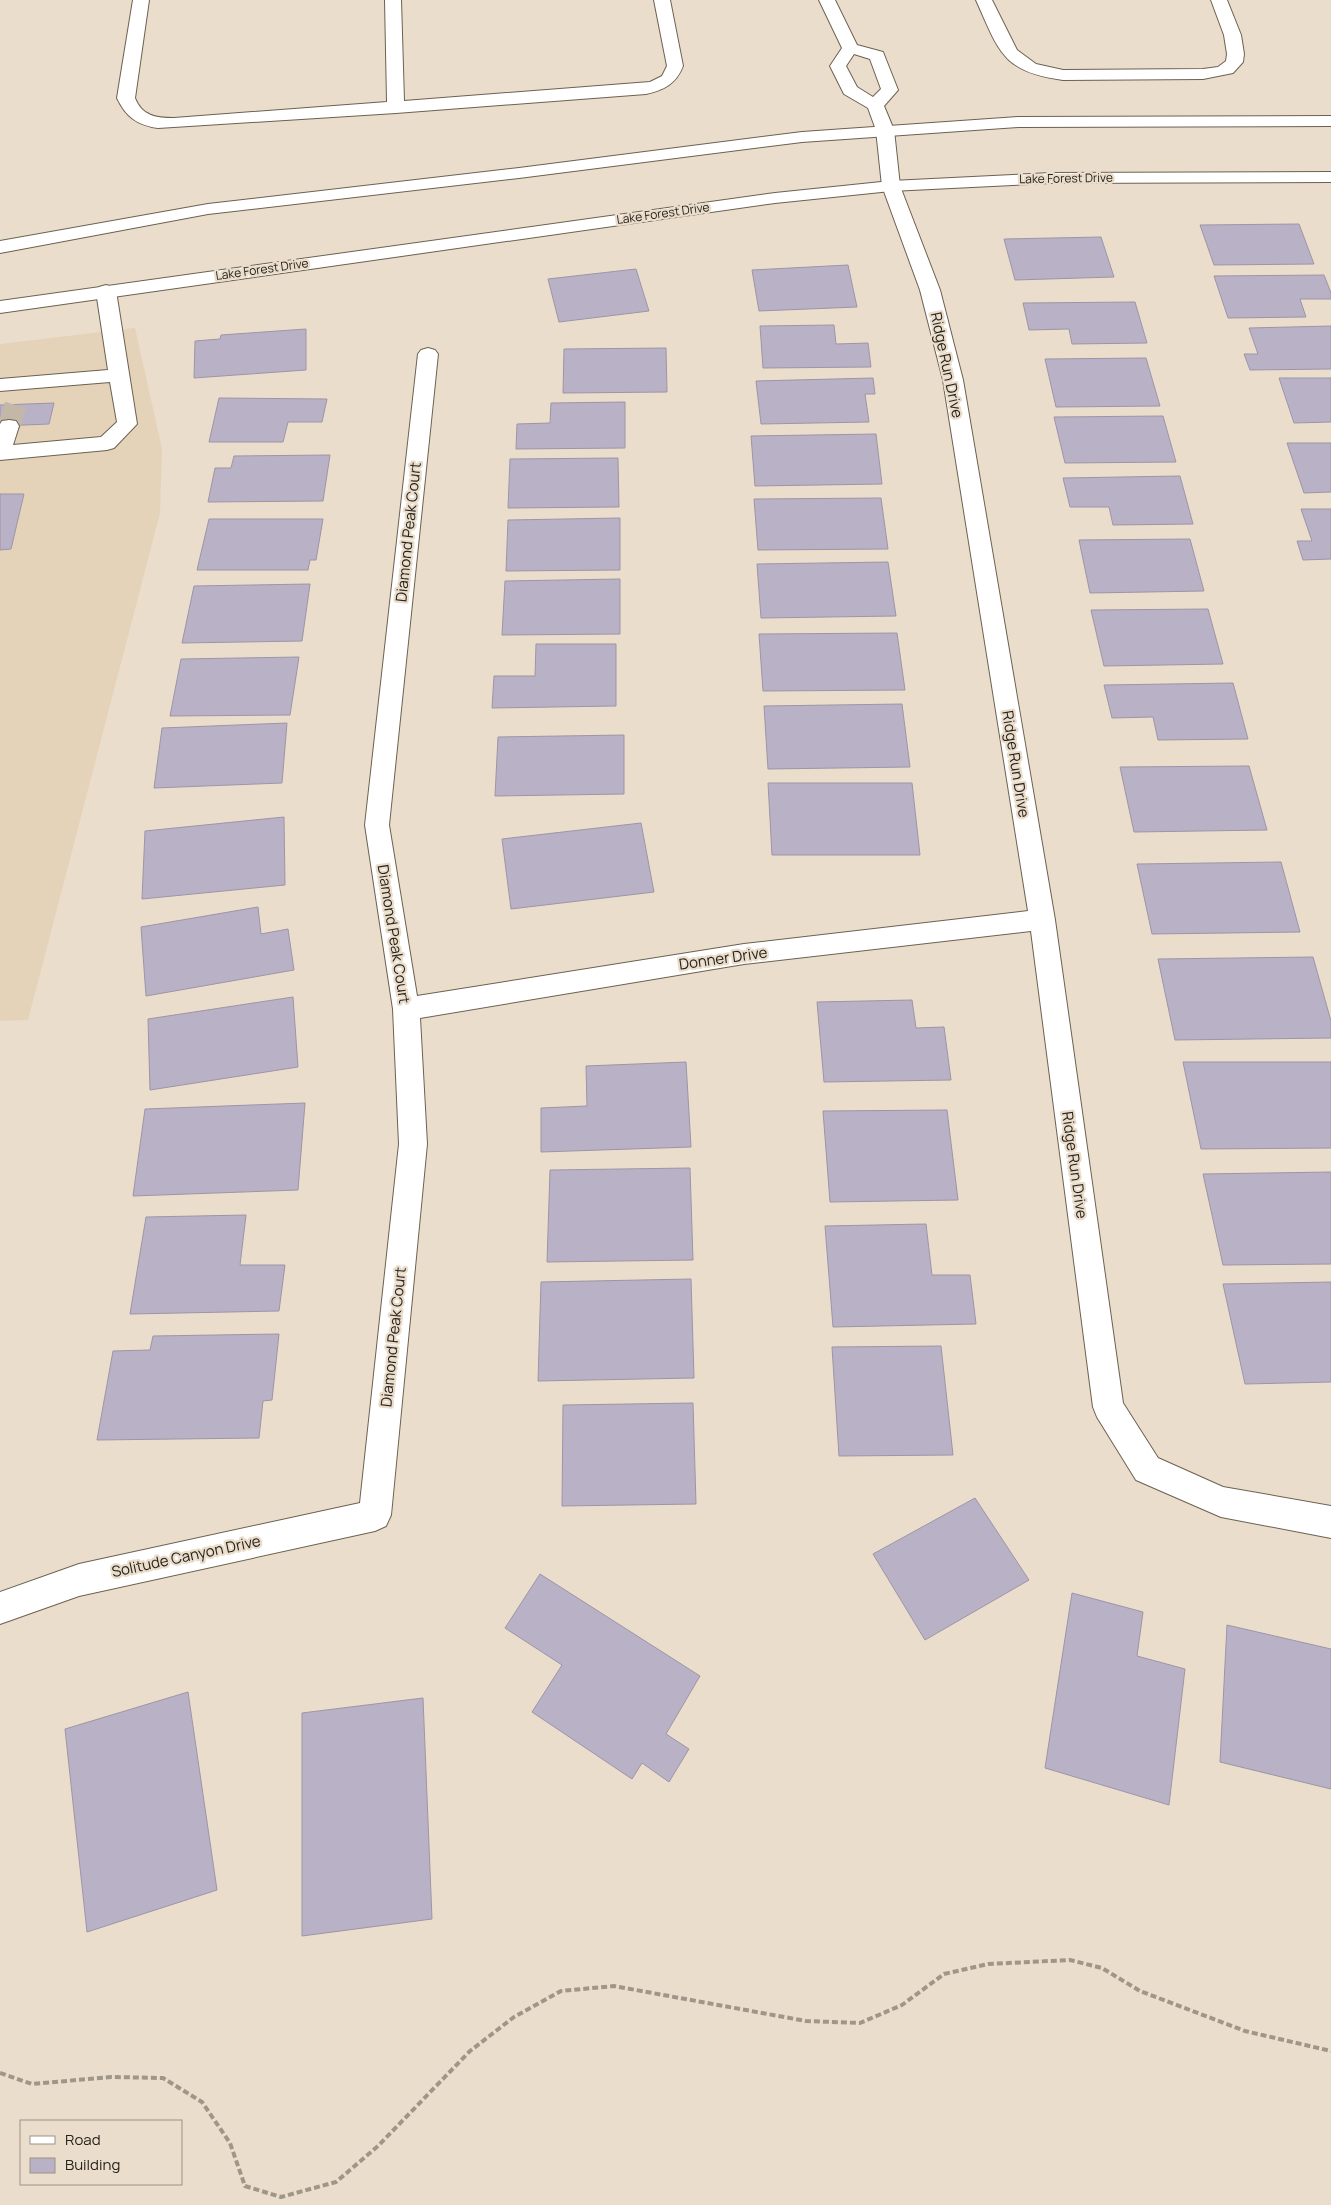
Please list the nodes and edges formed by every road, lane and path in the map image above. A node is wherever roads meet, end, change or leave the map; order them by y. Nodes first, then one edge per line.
1 (140, 0) edge
2 (393, 0) edge
3 (662, 0) edge
4 (827, 0) edge
5 (984, 0) edge
6 (1219, 0) edge
7 (850, 48) junction
8 (875, 105) junction
9 (396, 108) junction
10 (1331, 121) edge
11 (885, 130) junction
12 (1331, 177) edge
13 (891, 186) junction
14 (0, 247) edge
15 (106, 291) junction
16 (0, 307) edge
17 (428, 354) dead end
18 (118, 375) junction
19 (22, 383) junction
20 (0, 385) edge
21 (16, 404) tunnel mouth
22 (9, 426) tunnel mouth
23 (0, 453) edge
24 (1042, 920) junction
25 (406, 1009) junction
26 (375, 1515) joint
27 (1331, 1522) edge
28 (0, 1608) edge
29 (1331, 2051) edge
30 (0, 2073) edge

1 - 9 street
2 - 9 street
3 - 9 street
4 - 7 street
5 - 6 street
7 - 8 street
7 - 8 street
8 - 11 street, Ridge Run Drive
10 - 11 street
11 - 13 street, Ridge Run Drive
11 - 14 street
12 - 13 street, Lake Forest Drive
13 - 15 street, Lake Forest Drive
13 - 24 street, Ridge Run Drive
15 - 16 street, Lake Forest Drive
15 - 18 street
17 - 25 street, Diamond Peak Court
18 - 19 street
18 - 23 street
19 - 20 street
19 - 21 street
22 - 23 street
24 - 25 street, Donner Drive
24 - 27 street, Ridge Run Drive
25 - 26 street, Diamond Peak Court
26 - 28 street, Solitude Canyon Drive
29 - 30 path

